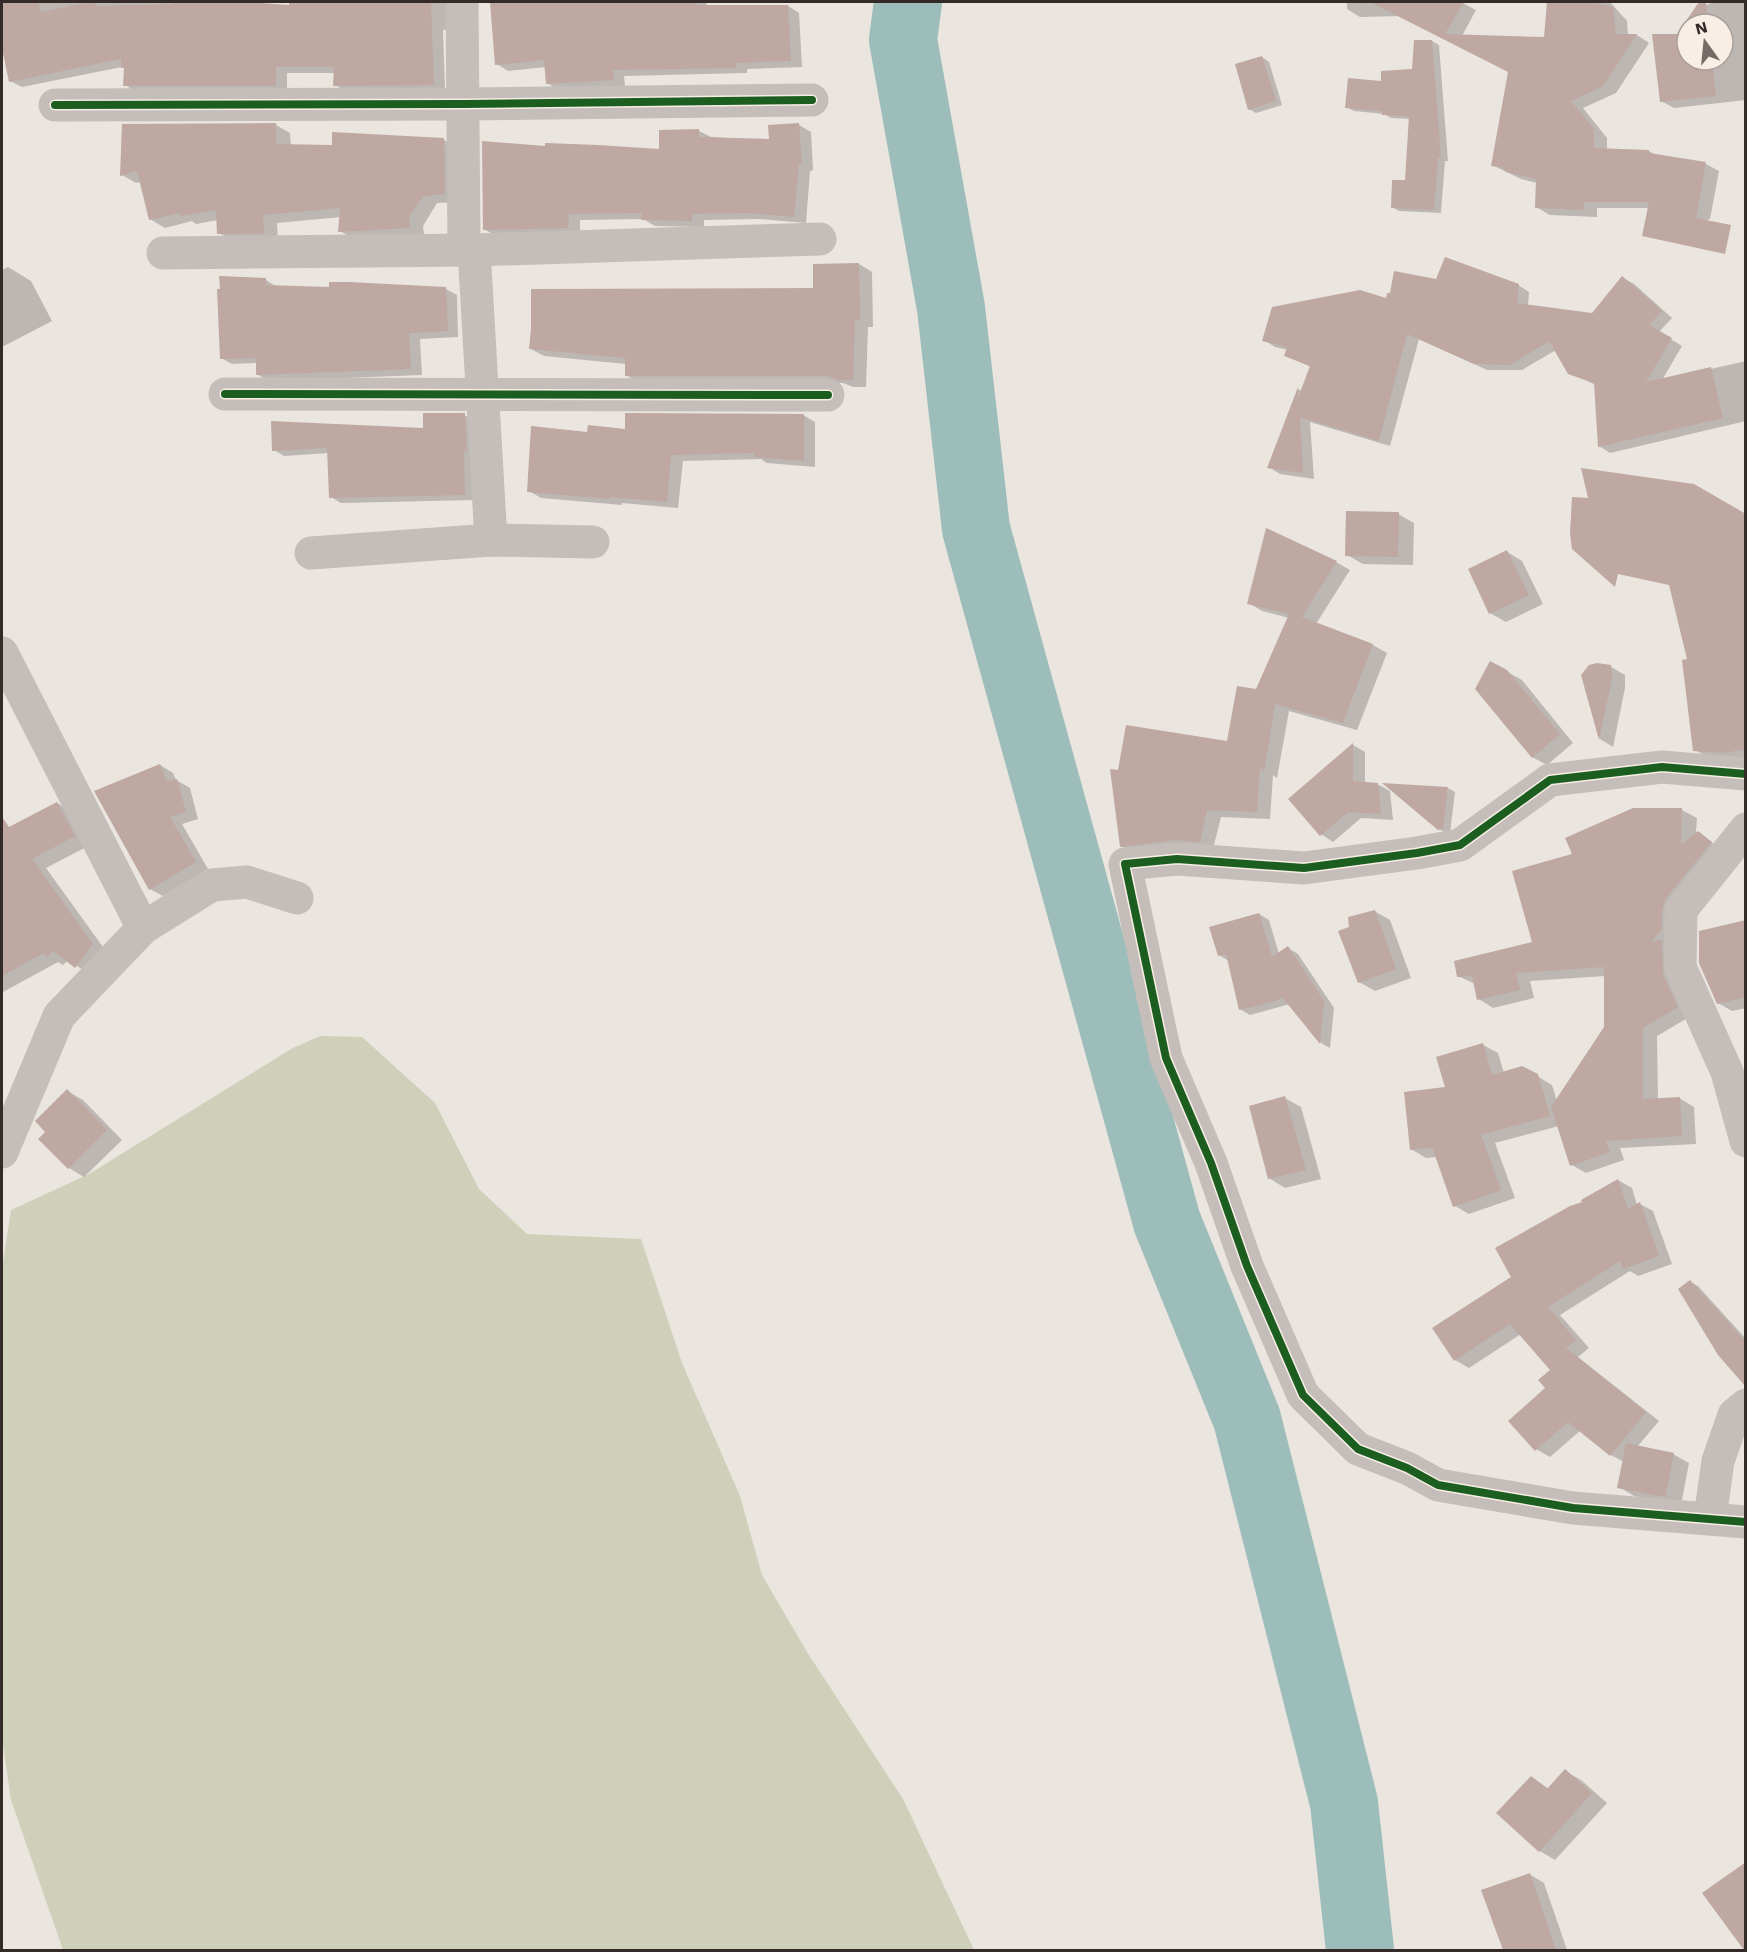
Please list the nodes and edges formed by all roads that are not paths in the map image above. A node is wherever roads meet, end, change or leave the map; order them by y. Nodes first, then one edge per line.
1 (462, 2) edge
2 (812, 100) dead end
3 (463, 104) junction
4 (55, 105) dead end
5 (820, 239) dead end
6 (469, 249) junction
7 (164, 253) dead end
8 (225, 394) dead end
9 (483, 394) junction
10 (828, 395) dead end
11 (491, 540) junction
12 (594, 542) dead end
13 (311, 553) dead end
14 (2, 654) edge
15 (1746, 774) edge
16 (1746, 829) edge
17 (297, 898) dead end
18 (143, 928) junction
19 (1746, 1141) edge
20 (2, 1152) edge
21 (1746, 1405) edge
22 (1710, 1518) junction
23 (1746, 1522) edge

1 - 3 street
2 - 3 street
3 - 4 street
3 - 6 street
5 - 6 street
6 - 7 street
6 - 9 street
8 - 9 street
9 - 10 street
9 - 11 street
11 - 12 street
11 - 13 street
14 - 18 street
15 - 22 street
16 - 19 street
17 - 18 street
18 - 20 street
21 - 22 street
22 - 23 street

